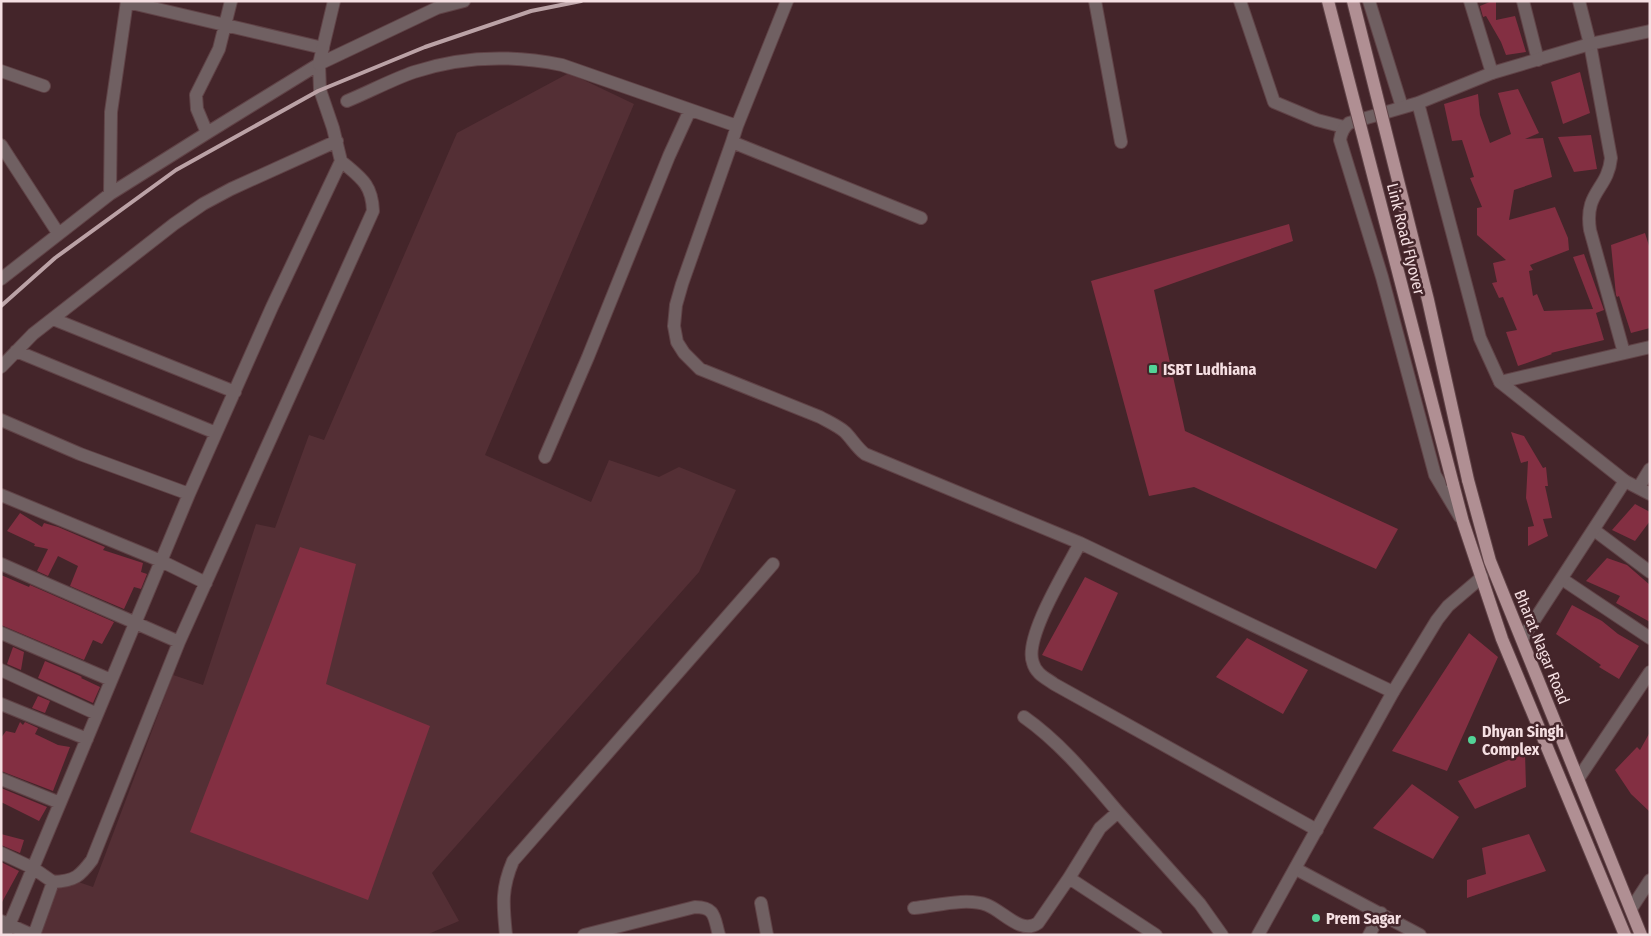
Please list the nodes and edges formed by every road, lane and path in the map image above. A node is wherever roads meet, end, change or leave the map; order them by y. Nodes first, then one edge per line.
1 (231, 1) edge
2 (334, 1) edge
3 (464, 1) edge
4 (787, 1) edge
5 (1095, 1) edge
6 (1240, 1) edge
7 (1328, 1) edge
8 (1354, 1) edge
9 (1369, 1) edge
10 (1470, 1) edge
11 (1523, 1) edge
12 (1579, 1) edge
13 (127, 2) edge
14 (438, 5) edge
15 (225, 25) junction
16 (1650, 31) edge
17 (1590, 44) junction
18 (323, 48) junction
19 (1538, 60) junction
20 (320, 64) junction
21 (1, 71) edge
22 (1492, 74) junction
23 (44, 86) dead end
24 (347, 101) dead end
25 (1418, 103) junction
26 (1402, 107) junction
27 (690, 110) junction
28 (737, 126) junction
29 (1344, 127) junction
30 (207, 133) junction
31 (337, 141) junction
32 (732, 142) junction
33 (1121, 142) dead end
34 (1, 145) edge
35 (341, 161) junction
36 (110, 194) junction
37 (921, 218) dead end
38 (58, 233) junction
39 (1, 279) edge
40 (53, 318) junction
41 (1650, 347) edge
42 (16, 351) junction
43 (1624, 353) junction
44 (1, 367) edge
45 (1500, 382) junction
46 (234, 392) junction
47 (1, 420) edge
48 (216, 433) junction
49 (545, 457) dead end
50 (1650, 469) edge
51 (1468, 480) joint
52 (1625, 481) junction
53 (1453, 484) joint
54 (1644, 491) edge
55 (189, 494) junction
56 (1, 495) edge
57 (1463, 522) junction
58 (1594, 530) junction
59 (1080, 543) junction
60 (161, 561) junction
61 (1, 564) edge
62 (773, 564) dead end
63 (1650, 572) edge
64 (1482, 577) junction
65 (1562, 579) junction
66 (206, 583) junction
67 (135, 623) junction
68 (1, 633) edge
69 (1650, 638) edge
70 (1522, 639) junction
71 (180, 642) junction
72 (1, 670) edge
73 (1650, 672) edge
74 (112, 680) junction
75 (1394, 692) junction
76 (1, 704) edge
77 (97, 714) junction
78 (1024, 717) dead end
79 (87, 740) junction
80 (1, 778) edge
81 (1578, 778) junction
82 (60, 803) junction
83 (1118, 812) junction
84 (1317, 830) junction
85 (1, 853) edge
86 (34, 868) junction
87 (1296, 869) junction
88 (1069, 878) junction
89 (1650, 880) edge
90 (54, 882) junction
91 (761, 903) dead end
92 (914, 908) dead end
93 (1631, 909) junction
94 (1381, 913) junction
95 (5, 927) edge
96 (33, 935) edge
97 (506, 935) edge
98 (584, 935) edge
99 (719, 935) edge
100 (767, 935) edge
101 (1156, 935) edge
102 (1222, 935) edge
103 (1258, 935) edge
104 (1369, 935) edge
105 (1420, 935) edge
106 (1625, 935) edge
107 (1641, 935) edge

1 - 15 street
2 - 18 street
3 - 14 street
4 - 28 street
5 - 33 street
6 - 29 street
7 - 53 main road, Link Road Flyover, bridge
8 - 51 main road, Link Road Flyover, bridge
9 - 26 street
10 - 22 street
11 - 19 street
12 - 17 street
13 - 15 street
13 - 36 street
14 - 20 street
15 - 18 street
15 - 30 street
16 - 17 street
17 - 19 street
17 - 43 street
18 - 20 street
19 - 22 street
20 - 30 street
20 - 31 street
21 - 23 street
22 - 25 street
24 - 27 street
25 - 26 street
25 - 45 street
26 - 29 street
27 - 28 street
27 - 49 street
28 - 32 street
29 - 57 street
30 - 36 street
31 - 35 street
31 - 40 street
32 - 37 street
32 - 59 street
34 - 38 street
35 - 46 street
35 - 66 street
36 - 38 street
38 - 39 street
40 - 42 street
40 - 46 street
41 - 43 street
42 - 44 street
42 - 48 street
43 - 45 street
45 - 52 street
46 - 48 street
47 - 55 street
48 - 55 street
50 - 54 street
51 - 70 main road, Bharat Nagar Road
52 - 54 street
52 - 58 street
53 - 57 main road, Bharat Nagar Road
55 - 60 street
56 - 60 street
57 - 64 main road, Bharat Nagar Road
58 - 63 street
58 - 65 street
59 - 75 street
59 - 84 street
60 - 66 street
60 - 67 street
61 - 67 street
62 - 97 street
64 - 75 street
64 - 106 main road, Bharat Nagar Road
65 - 69 street
65 - 70 street
66 - 71 street
67 - 71 street
67 - 74 street
68 - 74 street
70 - 81 main road, Bharat Nagar Road
71 - 90 street
72 - 77 street
73 - 81 street
74 - 77 street
75 - 84 street
76 - 79 street
77 - 79 street
78 - 83 street
79 - 82 street
80 - 82 street
81 - 93 main road, Bharat Nagar Road
82 - 86 street
83 - 88 street
83 - 102 street
84 - 87 street
85 - 86 street
86 - 90 street
86 - 95 street
87 - 94 street
87 - 103 street
88 - 92 street
88 - 101 street
89 - 93 street
90 - 96 street
91 - 100 street
93 - 107 main road, Bharat Nagar Road
94 - 104 street
94 - 105 street
95 - 96 street
98 - 99 street

